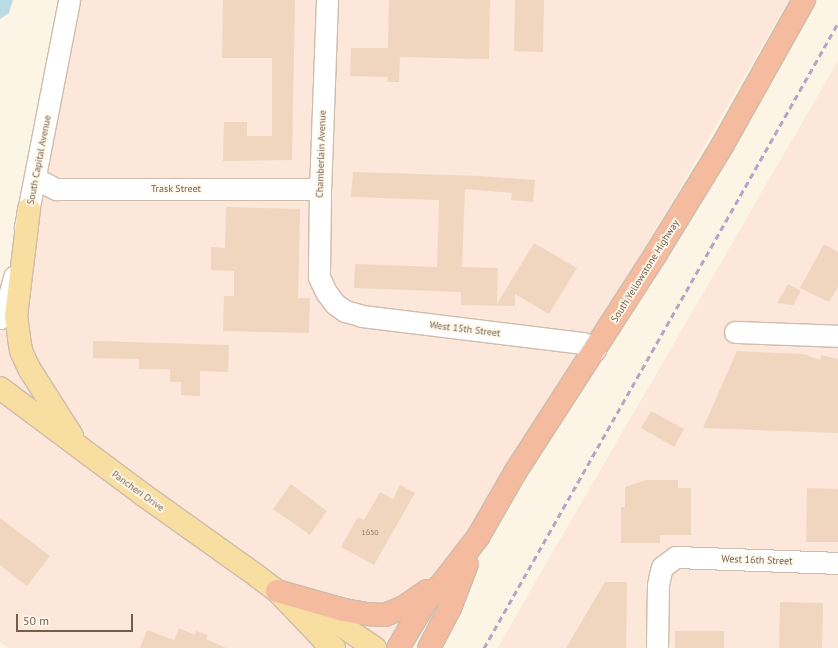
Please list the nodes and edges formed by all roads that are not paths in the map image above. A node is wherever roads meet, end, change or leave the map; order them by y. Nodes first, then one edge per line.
1 (69, 0) edge
2 (327, 0) edge
3 (804, 0) edge
4 (35, 178) junction
5 (320, 190) junction
6 (29, 209) junction
7 (335, 304) joint
8 (0, 318) edge
9 (735, 332) dead end
10 (838, 336) edge
11 (595, 350) junction
12 (0, 388) edge
13 (79, 447) junction
14 (478, 537) junction
15 (838, 563) edge
16 (278, 591) junction
17 (334, 648) edge
18 (375, 648) edge
19 (398, 648) edge
20 (429, 648) edge
21 (657, 648) edge

1 - 4 street, South Capital Avenue
2 - 5 street, Chamberlain Avenue
3 - 11 highway, South Yellowstone Highway
4 - 5 street, Trask Street
4 - 6 street, South Capital Avenue
5 - 7 street, Chamberlain Avenue
6 - 8 street, South Capital Avenue
6 - 13 main road
7 - 11 street, West 15th Street
9 - 10 street
11 - 14 highway, South Yellowstone Highway
12 - 13 main road, Pancheri Drive
13 - 16 main road, Pancheri Drive
14 - 16 highway
14 - 19 highway, South Yellowstone Highway
14 - 20 highway, South Yellowstone Highway
15 - 21 street, West 16th Street
16 - 17 main road, Pancheri Drive
16 - 18 main road, Pancheri Drive

